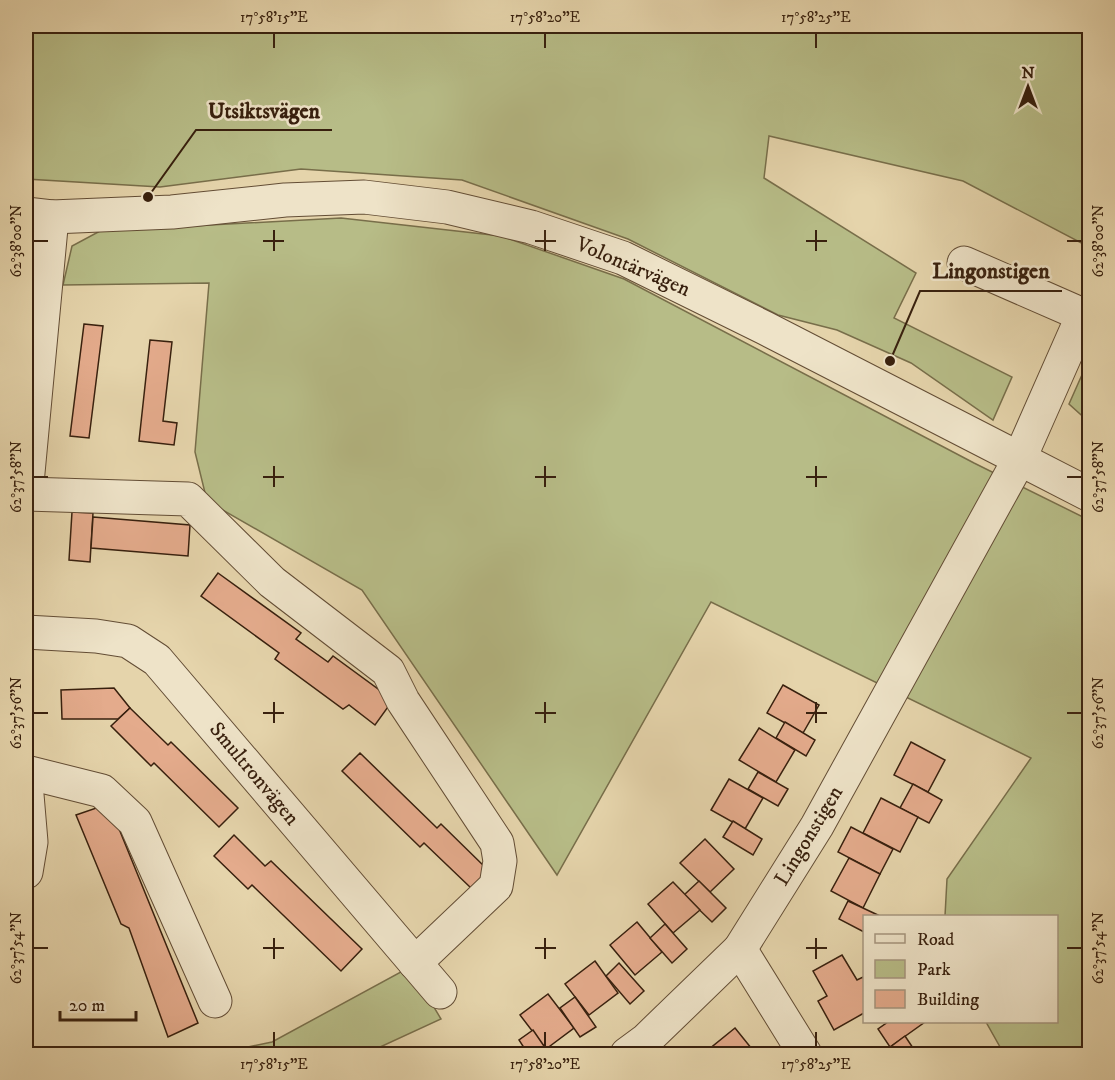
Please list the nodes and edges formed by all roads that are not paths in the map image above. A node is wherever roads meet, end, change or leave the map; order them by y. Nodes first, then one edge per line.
1 (39, 215) edge
2 (964, 263) dead end
3 (1019, 460) junction
4 (26, 494) edge
5 (1089, 495) edge
6 (26, 632) edge
7 (26, 772) edge
8 (26, 783) edge
9 (26, 872) edge
10 (740, 950) junction
11 (415, 963) junction
12 (441, 992) dead end
13 (215, 1001) dead end
14 (627, 1054) edge
15 (805, 1054) edge

1 - 3 street, Volontärvägen
1 - 4 street
2 - 3 street, Lingonstigen
3 - 5 street, Volontärvägen
3 - 10 street, Lingonstigen
4 - 11 street
6 - 11 street, Smultronvägen
7 - 13 street
8 - 9 street
10 - 14 street, Lingonstigen
10 - 15 street
11 - 12 street, Smultronvägen

